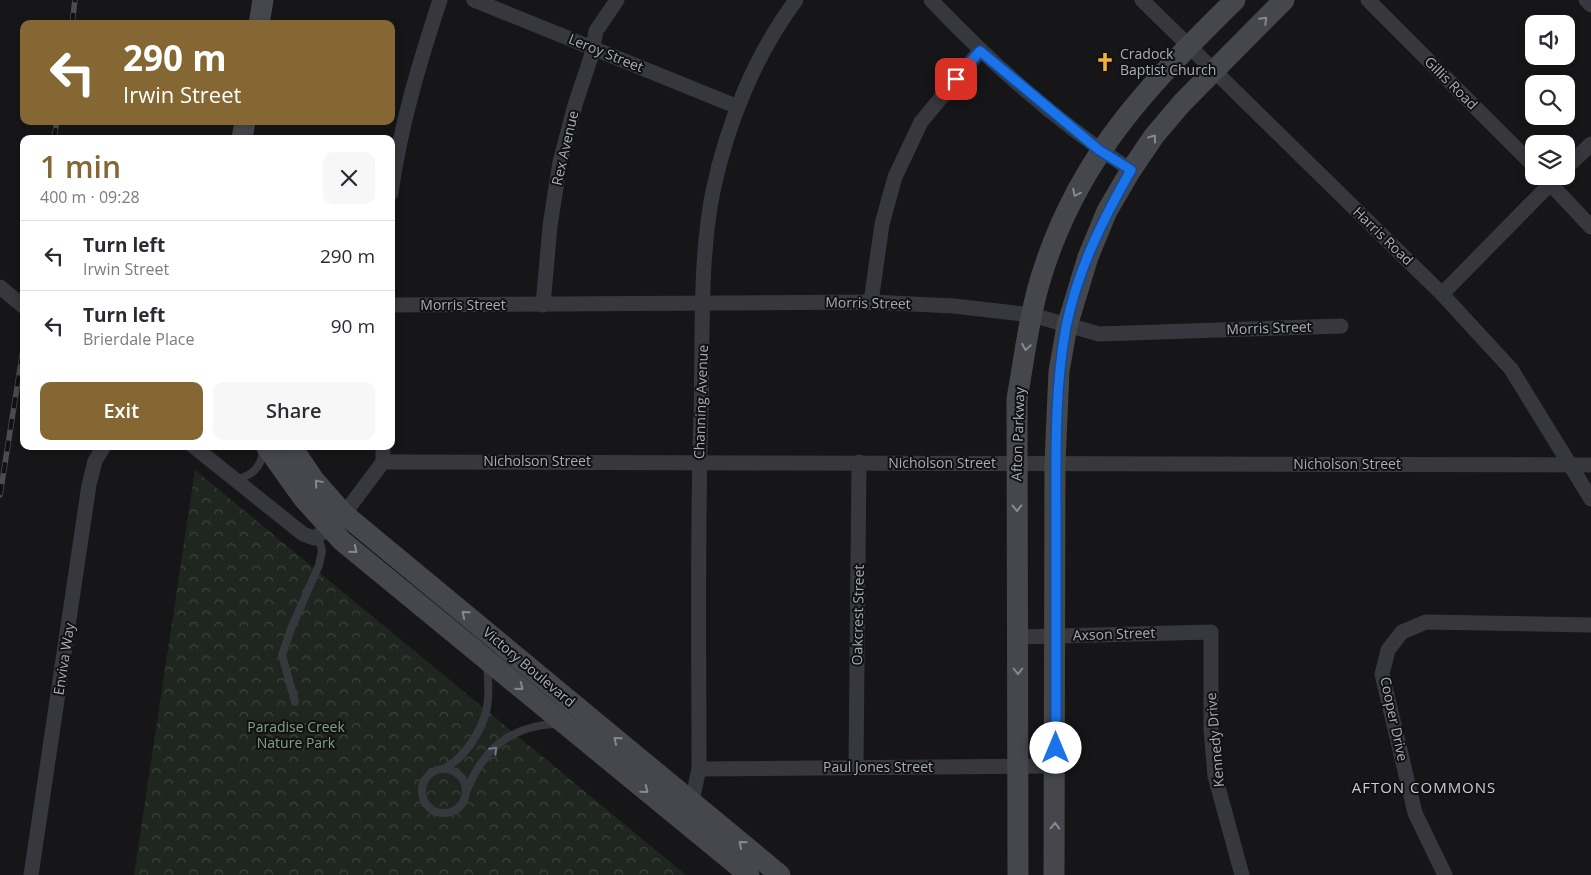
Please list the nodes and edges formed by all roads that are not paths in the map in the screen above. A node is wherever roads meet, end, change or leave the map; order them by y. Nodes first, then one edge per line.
1 (263, 0) edge
2 (440, 0) edge
3 (474, 0) edge
4 (617, 0) edge
5 (796, 0) edge
6 (932, 0) edge
7 (1142, 0) edge
8 (1235, 0) edge
9 (1284, 0) edge
10 (1368, 0) edge
11 (1586, 0) edge
12 (1591, 5) edge
13 (260, 20) edge
14 (1188, 46) junction
15 (593, 47) junction
16 (980, 51) junction
17 (1213, 70) junction
18 (738, 107) junction
19 (1591, 144) edge
20 (1099, 150) junction
21 (1525, 157) edge
22 (1575, 159) edge
23 (1131, 170) junction
24 (395, 173) edge
25 (1545, 185) edge
26 (1556, 185) edge
27 (1591, 227) edge
28 (0, 287) edge
29 (1442, 294) junction
30 (871, 302) junction
31 (704, 303) junction
32 (20, 304) edge
33 (395, 305) edge
34 (543, 305) junction
35 (1032, 315) junction
36 (1066, 326) junction
37 (1341, 326) dead end
38 (102, 450) edge
39 (198, 450) edge
40 (264, 450) edge
41 (268, 450) edge
42 (294, 450) edge
43 (383, 454) edge
44 (700, 461) junction
45 (859, 462) junction
46 (1016, 463) junction
47 (1056, 463) junction
48 (1571, 464) junction
49 (1591, 465) edge
50 (236, 480) junction
51 (1591, 499) edge
52 (331, 526) junction
53 (1591, 625) edge
54 (1211, 632) joint
55 (1056, 636) junction
56 (1018, 637) junction
57 (487, 660) junction
58 (295, 702) dead end
59 (565, 724) junction
60 (1018, 766) junction
61 (1056, 766) junction
62 (856, 767) junction
63 (443, 769) junction
64 (699, 769) junction
65 (467, 790) junction
66 (686, 810) junction
67 (32, 875) edge
68 (749, 875) edge
69 (780, 875) edge
70 (1018, 875) edge
71 (1054, 875) edge
72 (1242, 875) edge
73 (1445, 875) edge

1 - 13 street
2 - 24 street
3 - 15 street, Leroy Street
4 - 15 street, Rex Avenue
5 - 18 street, Channing Avenue
6 - 16 street
7 - 14 street, Harris Road
8 - 14 street, Afton Parkway
17 -> 9 street
10 - 21 street, Gillis Road
11 - 12 street
14 - 17 street, Harris Road
14 - 20 street, Afton Parkway
15 - 18 street, Leroy Street
15 - 34 street, Rex Avenue
16 - 20 street
16 - 30 street
23 -> 17 street
17 - 29 street, Harris Road
18 - 31 street, Channing Avenue
19 - 22 street
20 - 23 street
20 -> 35 street, Afton Parkway
23 - 36 street
25 - 29 street
26 - 27 street
28 - 32 street
29 - 48 street, Harris Road
30 - 31 street, Morris Street
30 - 35 street, Morris Street
31 - 34 street, Morris Street
31 - 44 street, Channing Avenue
33 - 34 street, Morris Street
35 - 36 street, Morris Street
35 -> 46 street, Afton Parkway
36 - 37 street, Morris Street
36 - 47 street
38 - 67 street, Enviva Way
39 - 50 street
40 - 50 lane
41 - 52 street, Victory Boulevard
52 -> 42 street, Victory Boulevard
43 - 44 street, Nicholson Street
43 - 52 street
44 - 45 street, Nicholson Street
44 - 64 street, Channing Avenue
45 - 46 street, Nicholson Street
45 - 62 street, Oakcrest Street
46 - 47 street, Nicholson Street
46 -> 56 street, Afton Parkway
47 - 48 street, Nicholson Street
47 - 55 street
48 - 49 street, Nicholson Street
48 - 51 street, Harris Road
50 - 52 street
52 -> 57 street, Victory Boulevard
52 - 58 lane
66 -> 52 street, Victory Boulevard
53 - 73 street, Cooper Drive
54 - 55 street, Axson Street
54 - 72 street, Kennedy Drive
55 - 56 street, Axson Street
55 - 61 street
56 -> 60 street, Afton Parkway
57 -> 59 street, Victory Boulevard
57 - 63 lane
65 -> 59 lane
59 -> 66 street, Victory Boulevard
60 - 61 street, Paul Jones Street
60 - 62 street, Paul Jones Street
60 - 70 street, Afton Parkway
71 -> 61 street
62 - 64 street, Paul Jones Street
63 - 65 lane
63 - 65 lane
64 - 66 street, Channing Avenue
66 - 68 street, Victory Boulevard
69 -> 66 street, Victory Boulevard

